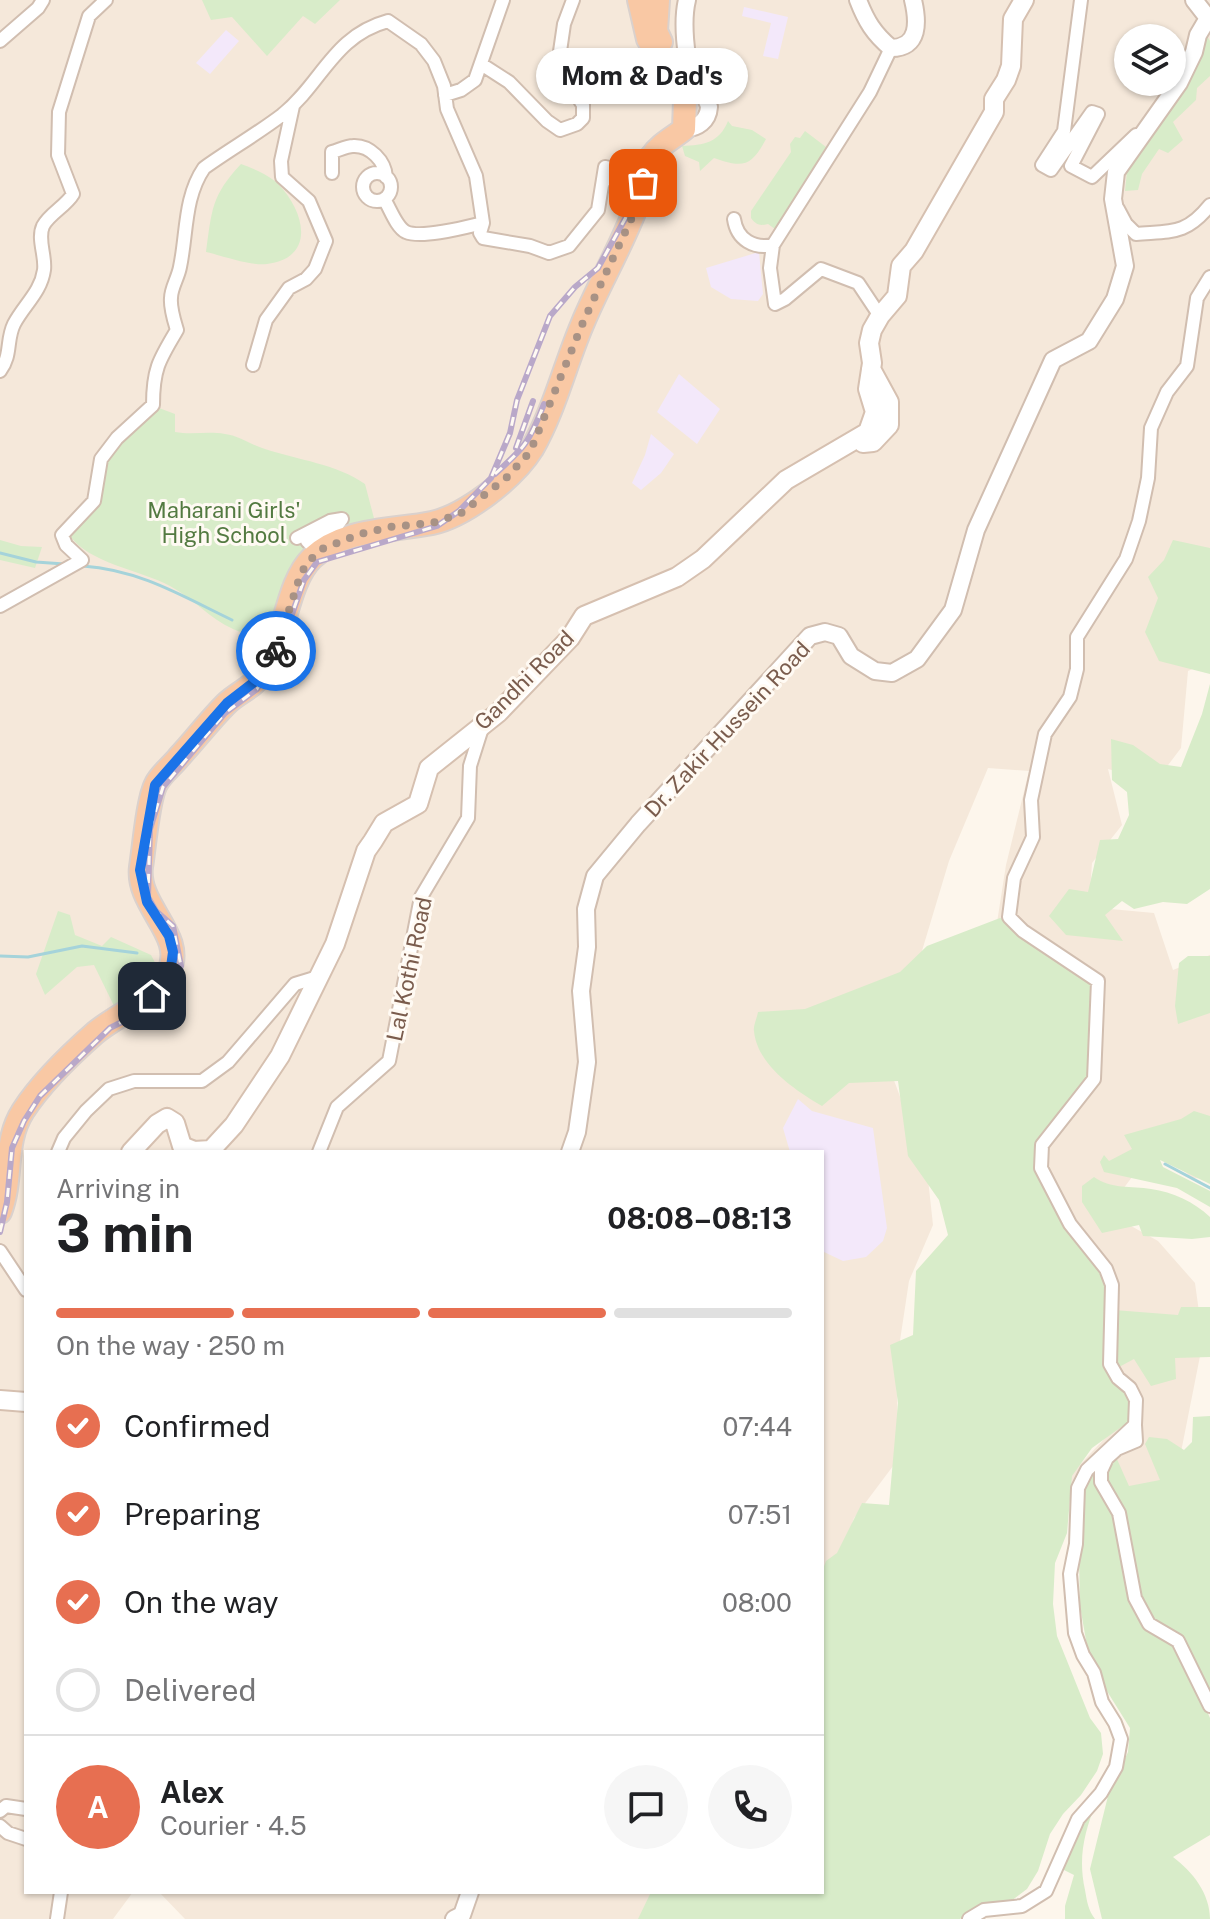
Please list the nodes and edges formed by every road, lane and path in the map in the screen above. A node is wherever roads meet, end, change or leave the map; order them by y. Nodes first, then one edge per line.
1 (43, 0) edge
2 (106, 0) edge
3 (503, 0) edge
4 (573, 0) edge
5 (639, 0) edge
6 (658, 0) edge
7 (687, 0) edge
8 (858, 0) edge
9 (913, 0) edge
10 (1024, 0) edge
11 (1081, 0) edge
12 (1194, 0) edge
13 (1209, 18) edge
14 (0, 41) edge
15 (891, 48) junction
16 (481, 64) junction
17 (445, 90) junction
18 (682, 93) junction
19 (294, 103) junction
20 (1158, 113) junction
21 (684, 129) junction
22 (332, 173) dead end
23 (386, 177) junction
24 (640, 198) junction
25 (384, 199) junction
26 (1113, 199) junction
27 (1210, 205) edge
28 (734, 219) dead end
29 (483, 223) junction
30 (773, 245) junction
31 (1210, 277) edge
32 (880, 316) junction
33 (253, 365) dead end
34 (0, 371) edge
35 (390, 527) junction
36 (297, 538) dead end
37 (0, 606) edge
38 (483, 725) junction
39 (318, 977) junction
40 (59, 1150) edge
41 (133, 1150) edge
42 (192, 1150) edge
43 (211, 1150) edge
44 (320, 1150) edge
45 (571, 1150) edge
46 (0, 1212) edge
47 (0, 1251) edge
48 (24, 1287) edge
49 (0, 1400) edge
50 (24, 1402) edge
51 (1135, 1425) junction
52 (1210, 1706) edge
53 (24, 1809) edge
54 (0, 1811) edge
55 (0, 1826) edge
56 (24, 1838) edge
57 (61, 1894) edge
58 (469, 1894) edge
59 (57, 1919) edge
60 (454, 1919) edge
61 (969, 1919) edge

1 - 14 street
2 - 34 street
3 - 16 street
4 - 16 street
5 - 18 highway
6 - 18 highway
7 - 21 street
8 - 15 street
9 - 15 street
10 - 32 main road, Gandhi Road
11 - 20 street
12 - 13 street, Dr. Zakir Hussein Road
13 - 20 street, Dr. Zakir Hussein Road
15 - 30 street
16 - 17 street
17 - 19 street
17 - 29 street
18 - 21 highway
19 - 33 street
19 - 37 street
20 - 26 street, Dr. Zakir Hussein Road
21 - 24 highway
22 - 23 street
23 - 25 street
23 - 25 street
24 - 29 street
24 - 35 highway
25 - 29 street
26 - 27 street
26 - 45 street, Dr. Zakir Hussein Road
28 - 30 street
30 - 32 street
31 - 51 street
32 - 38 main road, Gandhi Road
35 - 36 street
35 - 46 highway
38 - 39 main road, Gandhi Road
38 - 44 street, Lal Kothi Road
39 - 40 street
39 - 43 main road, Gandhi Road
41 - 42 main road, Gandhi Road
47 - 48 street
49 - 50 main road
51 - 52 street
51 - 61 street
53 - 54 street
55 - 56 street
57 - 59 street
58 - 60 street

